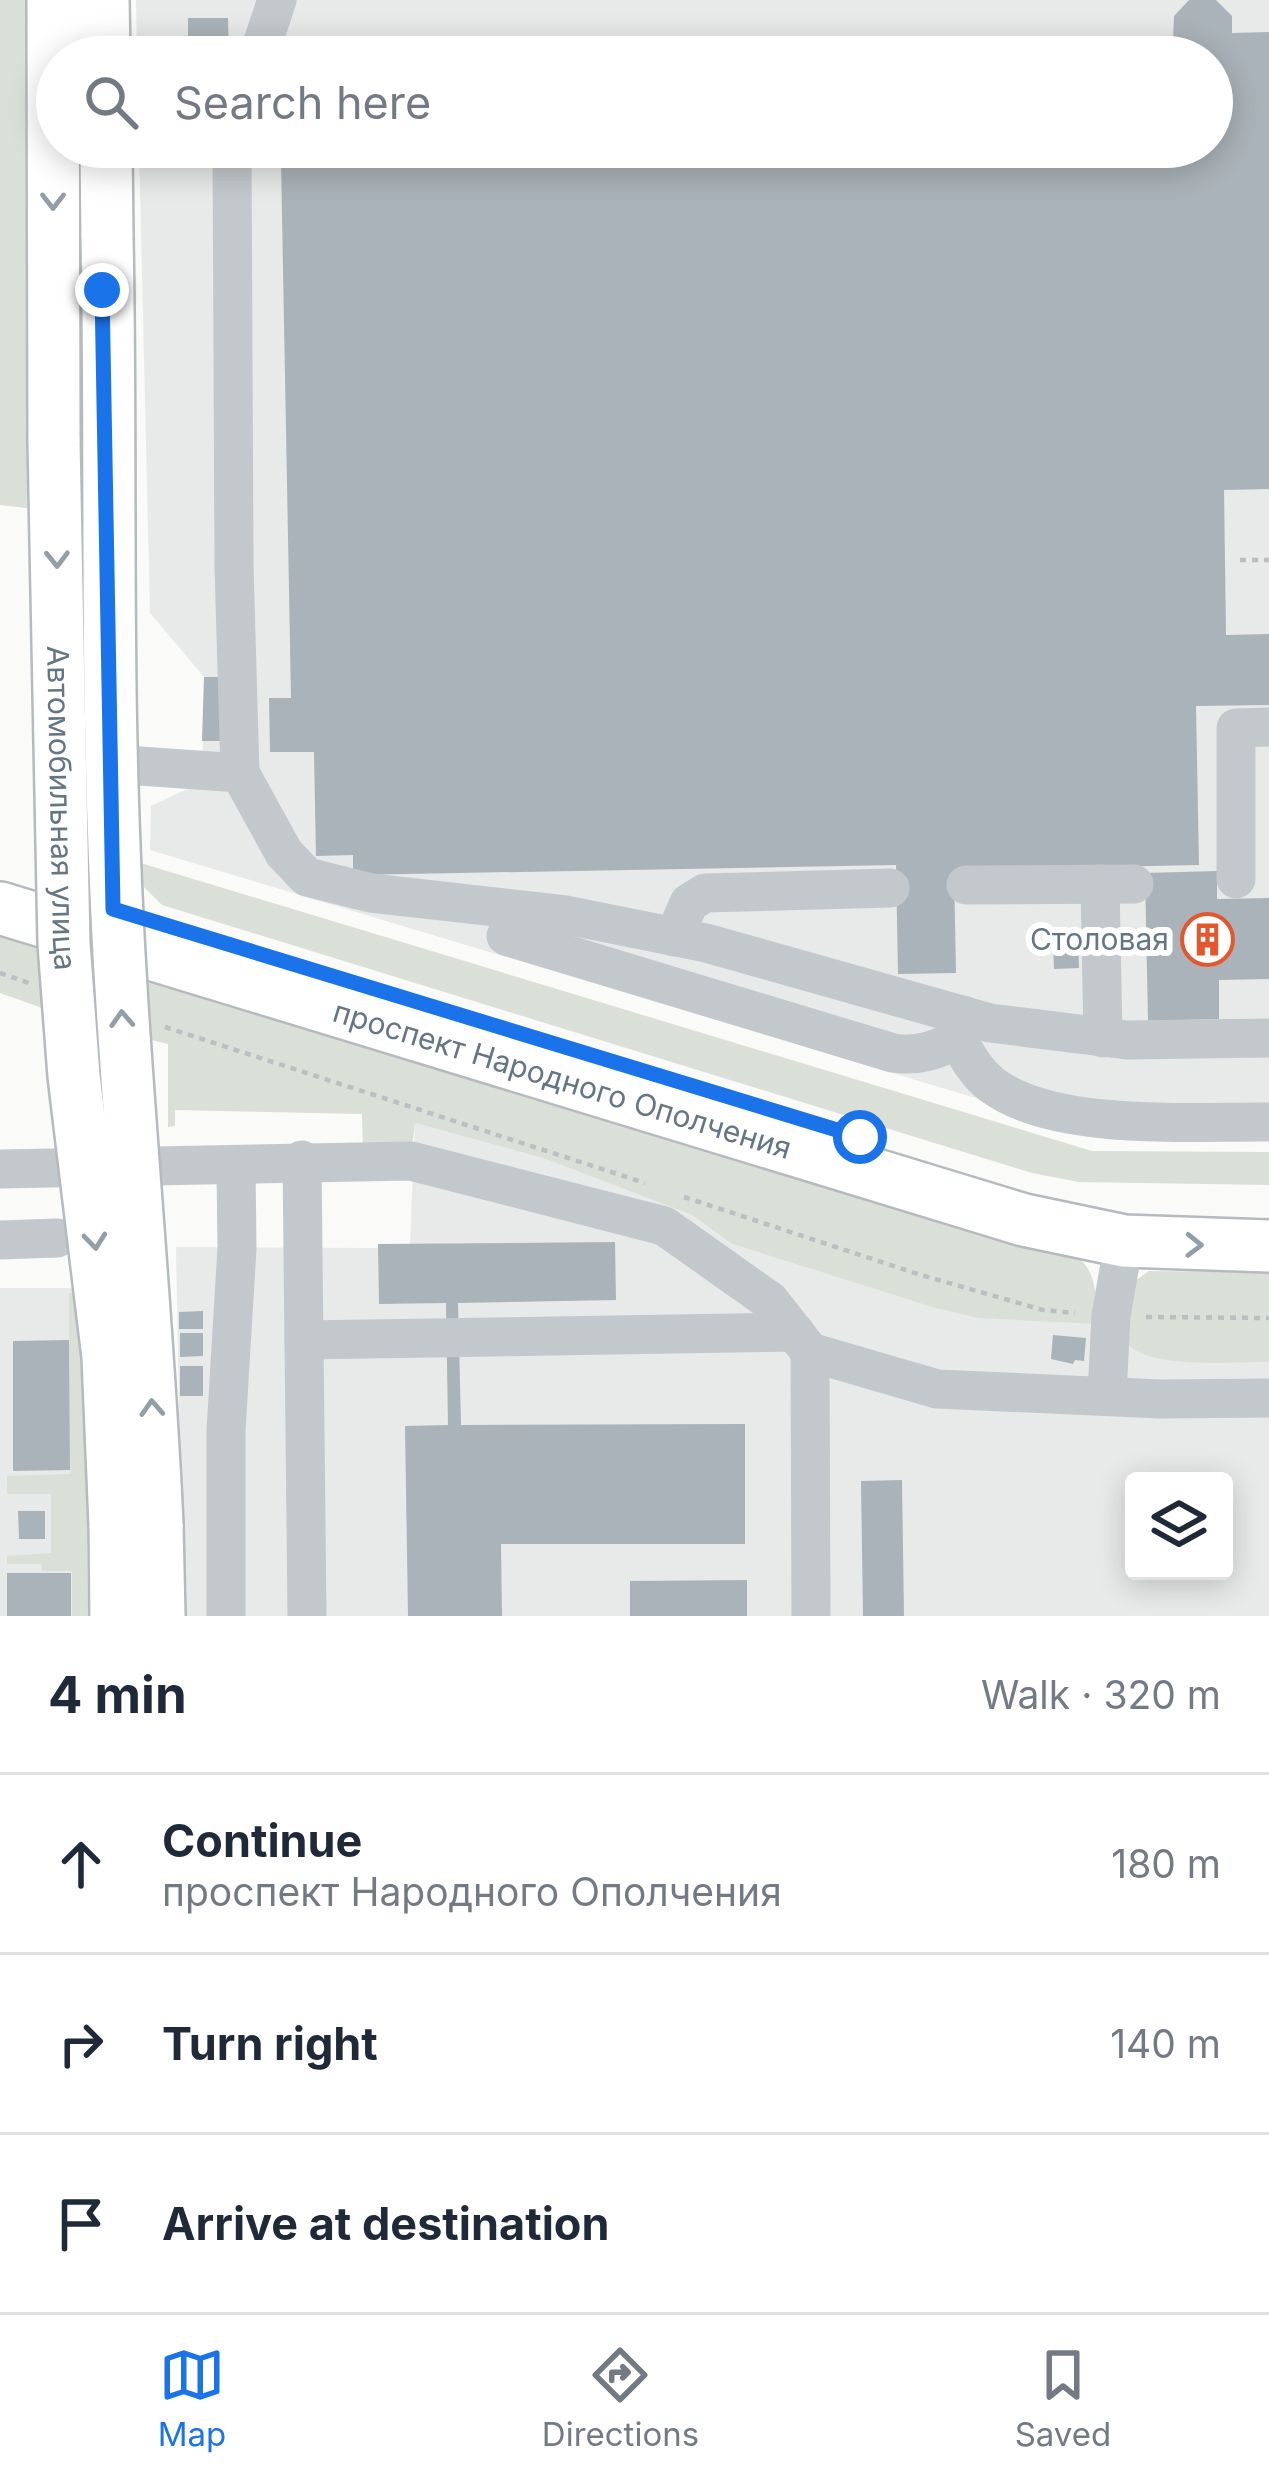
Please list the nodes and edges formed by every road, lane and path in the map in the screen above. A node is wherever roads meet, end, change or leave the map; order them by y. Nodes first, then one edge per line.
1 (53, 0) edge
2 (100, 0) edge
3 (277, 0) edge
4 (53, 36) edge
5 (101, 36) edge
6 (265, 36) edge
7 (53, 168) edge
8 (102, 168) edge
9 (102, 168) edge
10 (232, 168) edge
11 (1240, 560) dead end
12 (1269, 560) edge
13 (1269, 727) edge
14 (111, 764) junction
15 (240, 773) junction
16 (0, 875) edge
17 (1237, 878) dead end
18 (966, 885) dead end
19 (890, 888) dead end
20 (0, 908) edge
21 (113, 925) junction
22 (506, 936) dead end
23 (674, 937) junction
24 (0, 973) edge
25 (44, 988) dead end
26 (154, 1024) dead end
27 (961, 1028) junction
28 (1103, 1038) junction
29 (1269, 1038) edge
30 (1269, 1122) edge
31 (302, 1160) junction
32 (236, 1167) junction
33 (0, 1169) edge
34 (645, 1183) dead end
35 (666, 1190) dead end
36 (1269, 1210) edge
37 (57, 1238) dead end
38 (0, 1240) edge
39 (1124, 1240) junction
40 (1269, 1246) edge
41 (1112, 1316) junction
42 (1269, 1318) edge
43 (304, 1340) junction
44 (802, 1342) junction
45 (1107, 1395) junction
46 (1269, 1398) edge
47 (136, 1525) junction
48 (116, 1616) edge
49 (159, 1616) edge
50 (226, 1616) edge
51 (307, 1616) edge
52 (811, 1616) edge

1 -> 4 main road, Автомобильная улица, bridge
2 - 5 main road
3 - 6 street
7 -> 47 main road, Автомобильная улица, bridge
47 -> 8 main road, Автомобильная улица, bridge
9 - 14 street
10 - 15 street
11 - 12 path
13 - 17 street
14 - 15 street
14 - 21 street
15 - 23 street
16 - 21 main road, проспект Народного Ополчения
18 - 28 street
19 - 23 street
20 - 21 main road, проспект Народного Ополчения
21 - 36 main road, проспект Народного Ополчения
21 - 39 main road, проспект Народного Ополчения
22 - 27 street
23 - 27 street
24 - 25 path
26 - 34 path
27 - 28 street
27 - 30 street
28 - 29 street
31 - 32 street
31 - 43 street
31 - 44 street
32 - 33 street
32 - 50 street
35 - 41 path
37 - 38 street
39 -> 40 main road, проспект Народного Ополчения
39 - 41 street
41 - 42 path
41 - 45 street
43 - 44 street
43 - 51 street
44 - 45 street
44 - 52 street
45 - 46 street
47 - 48 main road, Автомобильная улица
47 - 49 main road, Автомобильная улица

